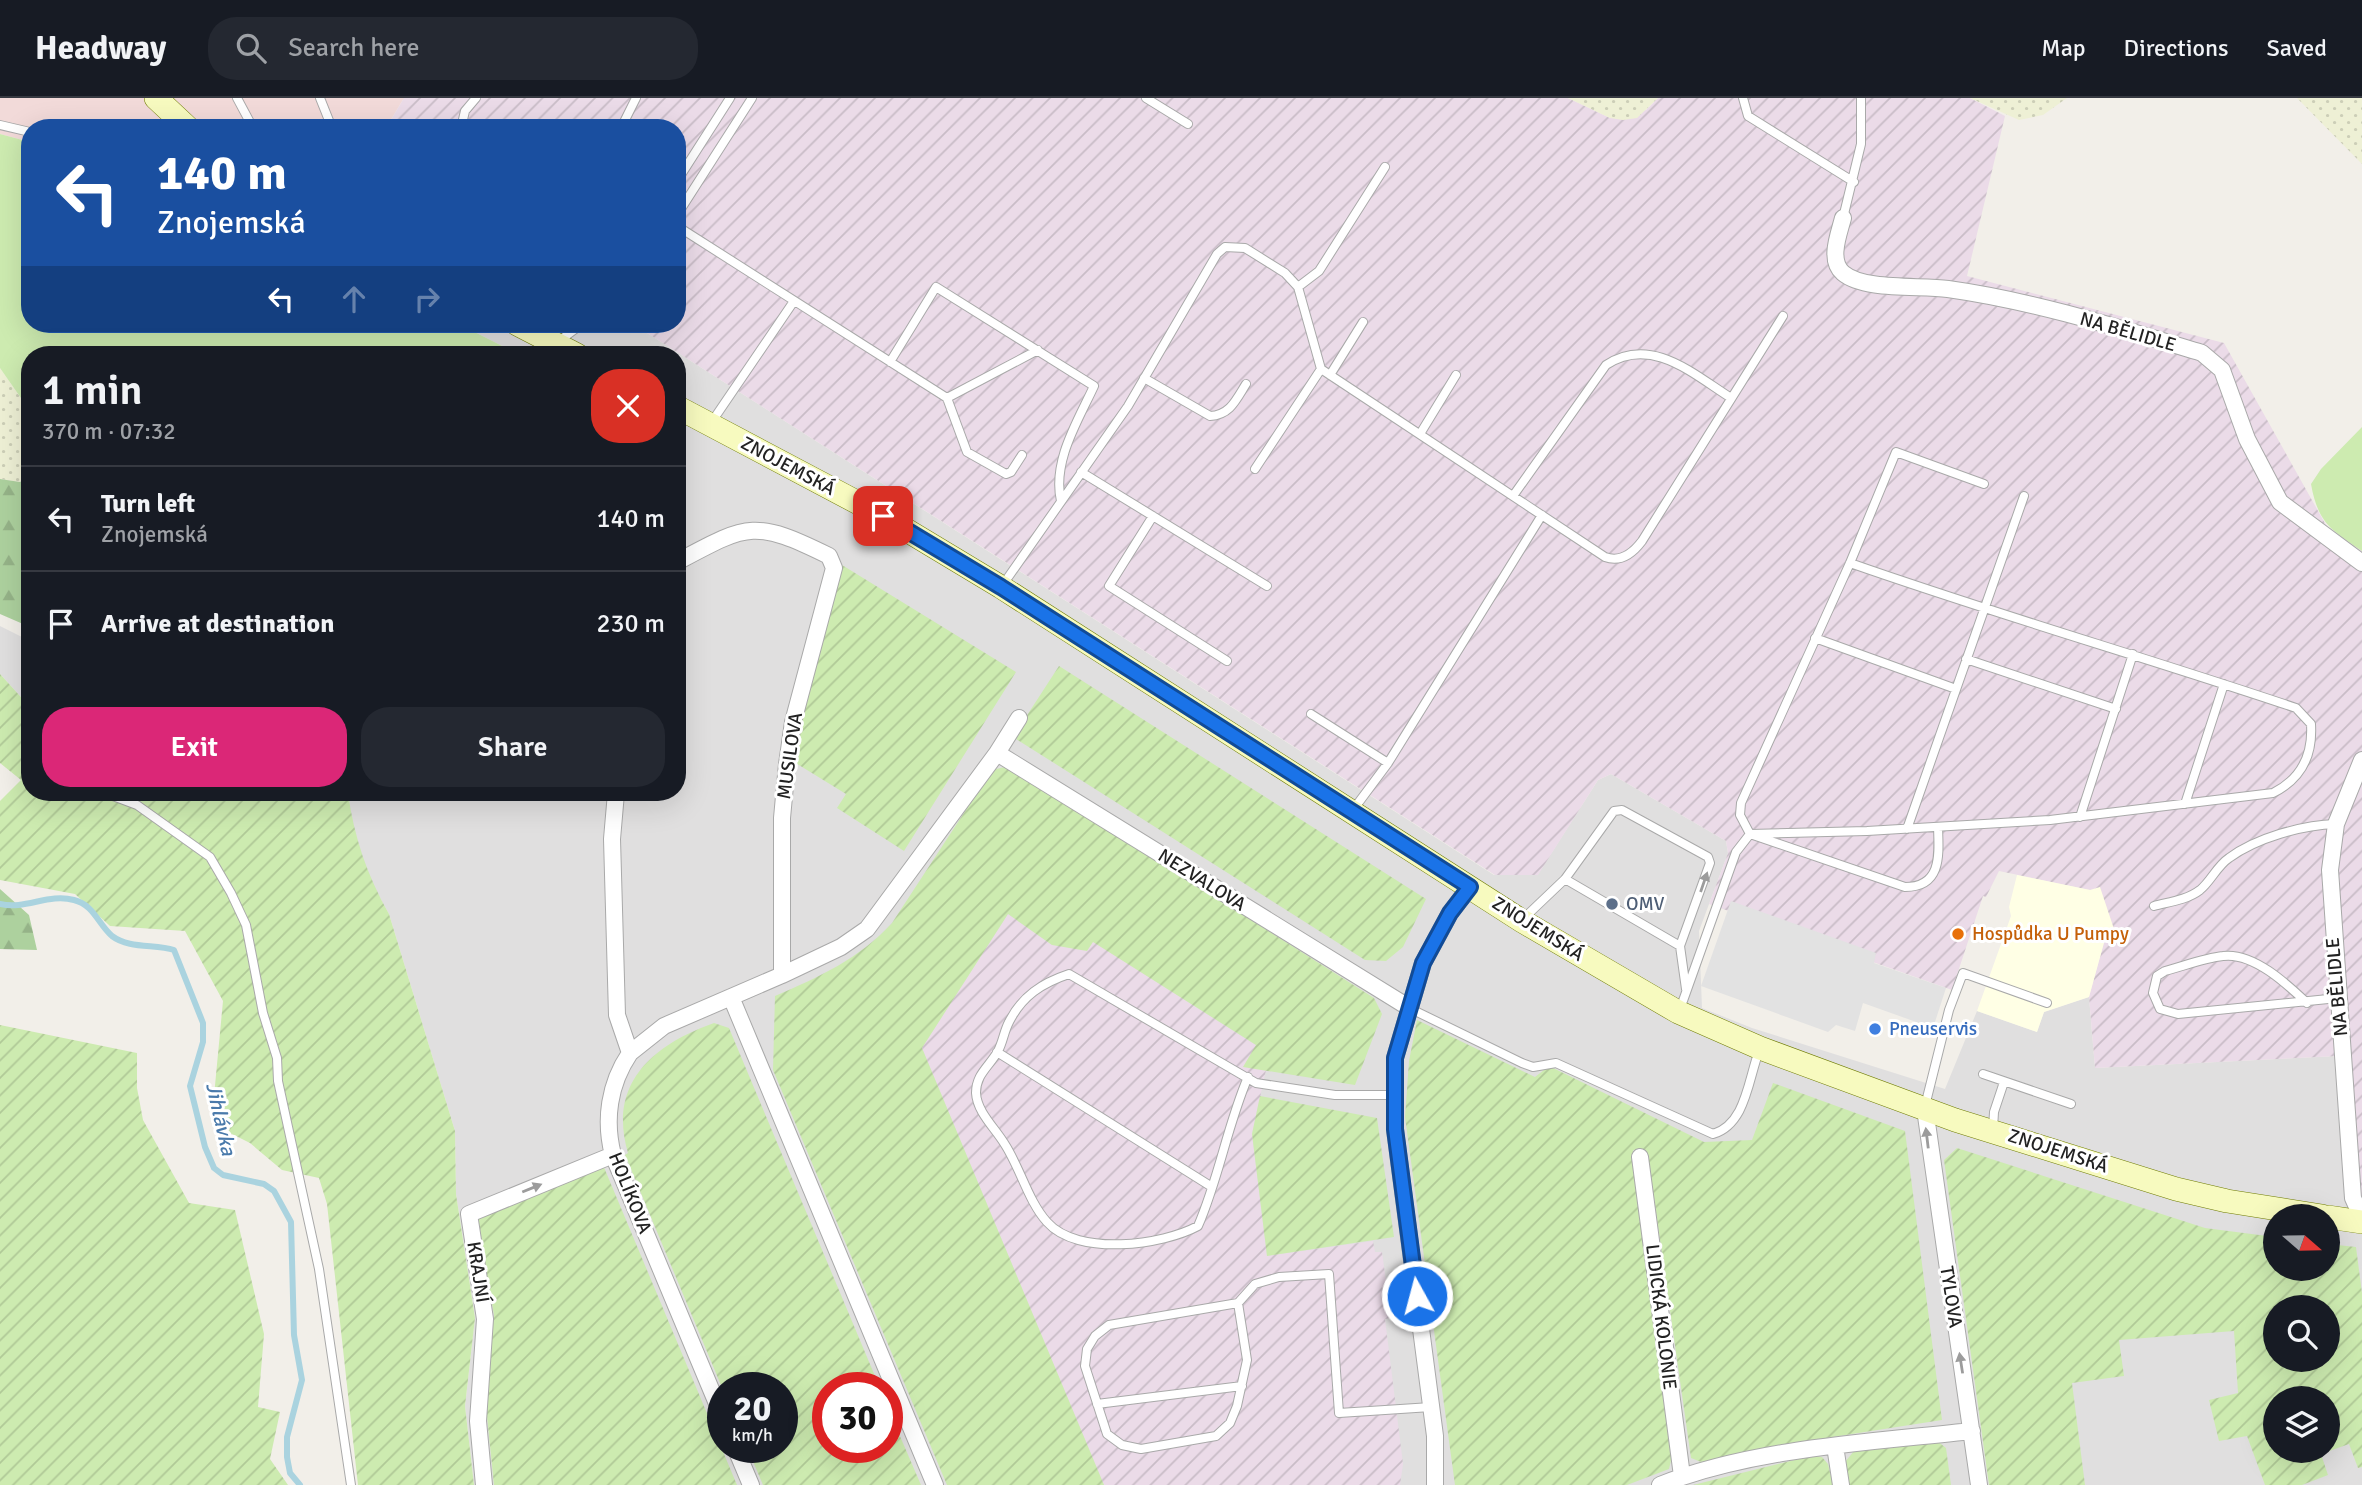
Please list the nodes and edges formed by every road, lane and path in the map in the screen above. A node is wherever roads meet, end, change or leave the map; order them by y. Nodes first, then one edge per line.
1 (156, 98) edge
2 (237, 98) edge
3 (320, 98) edge
4 (476, 98) edge
5 (636, 98) edge
6 (730, 98) edge
7 (752, 98) edge
8 (1146, 98) edge
9 (1743, 98) edge
10 (1861, 98) edge
11 (178, 119) edge
12 (248, 119) edge
13 (328, 119) edge
14 (464, 119) edge
15 (626, 119) edge
16 (1188, 124) dead end
17 (0, 125) edge
18 (21, 130) edge
19 (686, 167) edge
20 (1385, 167) dead end
21 (1854, 182) junction
22 (686, 201) edge
23 (1843, 218) joint
24 (686, 232) edge
25 (1298, 287) junction
26 (794, 301) junction
27 (1783, 316) dead end
28 (1363, 322) dead end
29 (536, 333) edge
30 (560, 346) edge
31 (1038, 351) junction
32 (890, 362) junction
33 (1321, 369) junction
34 (1330, 375) junction
35 (1456, 375) dead end
36 (1144, 378) junction
37 (1246, 384) dead end
38 (947, 398) junction
39 (1731, 398) junction
40 (686, 412) edge
41 (709, 425) junction
42 (1420, 434) junction
43 (1022, 455) dead end
44 (1255, 469) dead end
45 (1081, 472) junction
46 (1984, 484) dead end
47 (1513, 496) junction
48 (2024, 496) dead end
49 (1061, 501) junction
50 (1542, 515) junction
51 (1153, 516) junction
52 (686, 557) edge
53 (1850, 563) junction
54 (2362, 563) edge
55 (1267, 586) dead end
56 (1001, 587) junction
57 (1984, 610) junction
58 (1815, 638) junction
59 (2133, 654) junction
60 (1966, 659) junction
61 (1227, 661) dead end
62 (2224, 684) junction
63 (1956, 689) junction
64 (2116, 709) junction
65 (1311, 714) dead end
66 (1019, 718) dead end
67 (997, 753) junction
68 (2362, 760) edge
69 (1388, 762) junction
70 (127, 801) edge
71 (615, 801) edge
72 (2185, 804) junction
73 (1352, 812) junction
74 (2080, 817) junction
75 (2336, 824) junction
76 (1938, 827) junction
77 (1907, 829) junction
78 (1751, 834) junction
79 (1565, 879) junction
80 (1470, 887) junction
81 (2154, 906) dead end
82 (1522, 920) junction
83 (1680, 946) junction
84 (782, 975) junction
85 (1686, 989) junction
86 (731, 997) junction
87 (2338, 998) junction
88 (2047, 1003) dead end
89 (2306, 1003) junction
90 (1408, 1007) junction
91 (1678, 1012) junction
92 (1760, 1048) junction
93 (998, 1052) junction
94 (630, 1053) junction
95 (1983, 1074) dead end
96 (1248, 1077) junction
97 (2004, 1082) junction
98 (1394, 1095) junction
99 (2071, 1104) dead end
100 (1925, 1109) junction
101 (1993, 1131) junction
102 (613, 1155) junction
103 (1640, 1157) dead end
104 (1212, 1187) junction
105 (2263, 1205) edge
106 (2340, 1218) edge
107 (2362, 1220) edge
108 (1237, 1303) junction
109 (707, 1380) edge
110 (1242, 1386) junction
111 (1097, 1404) junction
112 (1431, 1407) junction
113 (1972, 1431) junction
114 (1836, 1446) junction
115 (742, 1463) edge
116 (1682, 1476) junction
117 (351, 1485) edge
118 (484, 1485) edge
119 (751, 1485) edge
120 (935, 1485) edge
121 (1435, 1485) edge
122 (1660, 1485) edge
123 (1841, 1485) edge
124 (1979, 1485) edge

1 - 11 main road
2 - 12 lane
3 - 13 lane
4 - 14 lane
5 - 15 lane
6 - 19 lane
7 - 22 lane
8 - 16 lane
9 - 21 lane
10 - 21 lane
17 - 18 lane
20 - 25 lane
21 - 23 lane
23 - 54 street, NA BĚLIDLE
24 - 26 lane
25 - 33 lane
25 - 36 lane
26 - 32 lane
26 - 41 lane
27 - 39 lane
28 - 34 lane
29 - 30 main road
31 - 32 lane
31 - 38 lane
31 - 49 lane
32 - 38 lane
33 - 34 lane
33 - 44 lane
34 - 42 lane
35 - 42 lane
36 - 37 lane
36 - 45 lane
38 - 43 lane
39 - 47 lane
39 - 50 lane
40 - 41 main road, ZNOJEMSKÁ
41 - 56 main road, ZNOJEMSKÁ
42 - 47 lane
45 - 49 lane
45 - 51 lane
46 - 53 lane
47 - 50 lane
48 - 57 lane
49 - 56 lane
50 - 69 lane
51 - 55 lane
51 - 61 lane
52 - 84 street, MUSILOVA
53 - 57 lane
53 - 58 lane
56 - 73 main road, ZNOJEMSKÁ
57 - 59 lane
57 - 60 lane
58 - 63 lane
58 - 78 lane
59 - 62 lane
59 - 64 lane
60 - 63 lane
60 - 64 lane
62 - 72 lane
62 - 72 lane
63 - 77 lane
64 - 74 lane
65 - 69 lane
66 - 67 street
67 - 84 street
67 - 90 street, NEZVALOVA
68 - 75 street, NA BĚLIDLE
69 - 73 lane
70 - 117 lane
71 - 94 street
72 - 74 lane
73 - 80 main road, ZNOJEMSKÁ
74 - 76 lane
75 - 81 lane
75 - 87 street, NA BĚLIDLE
76 - 77 lane
76 - 78 lane
77 - 78 lane
78 - 85 lane
79 - 82 lane
79 - 83 lane
83 -> 79 lane
80 - 82 main road, ZNOJEMSKÁ
80 - 90 street
82 - 91 main road, ZNOJEMSKÁ
83 - 85 lane
84 - 86 street
85 - 91 lane
86 - 94 street
86 - 120 street
87 - 89 lane
87 - 107 street, NA BĚLIDLE
88 - 100 lane
89 - 89 lane
90 - 92 lane
90 - 98 street
91 - 92 main road, ZNOJEMSKÁ
92 - 100 main road, ZNOJEMSKÁ
93 - 96 lane
93 - 104 lane
93 - 104 lane
94 - 102 street, HOLÍKOVA
95 - 97 lane
96 - 98 lane
96 - 104 lane
97 - 99 lane
97 - 101 lane
98 - 112 street
100 - 101 main road, ZNOJEMSKÁ
113 -> 100 street, TYLOVA
101 - 105 main road, ZNOJEMSKÁ
102 - 109 street, HOLÍKOVA
118 -> 102 street, KRAJNÍ
103 - 116 street, LIDICKÁ KOLONIE
106 - 107 main road
108 - 110 lane
108 - 111 lane
108 - 112 lane
110 - 111 lane
110 - 111 lane
112 - 121 street
113 - 114 street
113 - 124 street, TYLOVA
114 - 116 street
114 - 123 street
115 - 119 street
116 - 122 street

